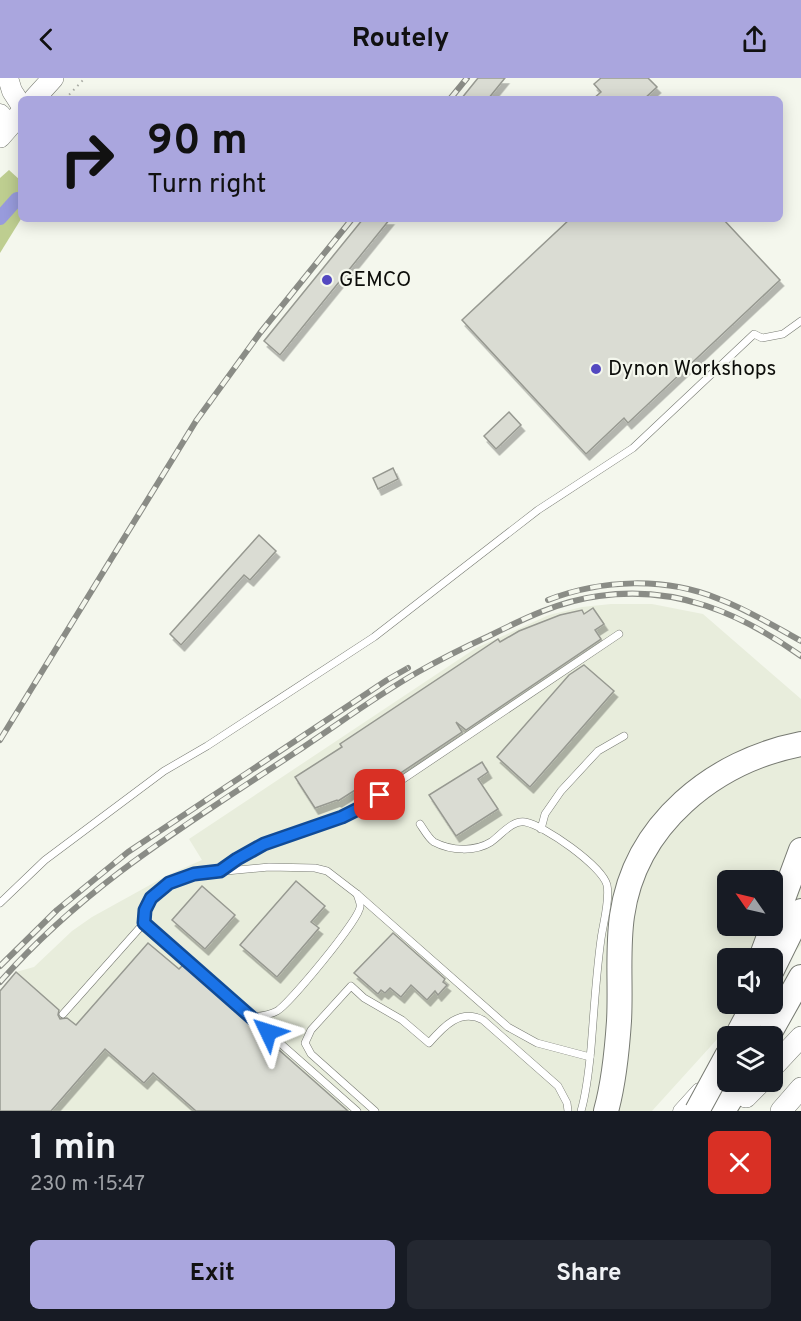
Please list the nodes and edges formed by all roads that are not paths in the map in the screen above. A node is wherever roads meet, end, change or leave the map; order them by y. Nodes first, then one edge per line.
1 (8, 78) edge
2 (53, 78) edge
3 (37, 96) edge
4 (18, 100) edge
5 (801, 321) edge
6 (619, 634) dead end
7 (624, 736) dead end
8 (801, 744) edge
9 (420, 824) dead end
10 (541, 829) junction
11 (801, 850) edge
12 (220, 871) junction
13 (357, 894) junction
14 (0, 903) edge
15 (801, 911) edge
16 (144, 923) junction
17 (765, 948) edge
18 (783, 948) edge
19 (801, 975) edge
20 (783, 995) edge
21 (63, 1014) dead end
22 (756, 1014) edge
23 (250, 1017) junction
24 (745, 1026) edge
25 (773, 1026) edge
26 (801, 1037) edge
27 (783, 1056) edge
28 (590, 1058) junction
29 (717, 1069) edge
30 (717, 1072) edge
31 (717, 1074) edge
32 (714, 1079) junction
33 (801, 1088) edge
34 (741, 1092) edge
35 (357, 1111) edge
36 (375, 1111) edge
37 (568, 1111) edge
38 (581, 1111) edge
39 (606, 1111) edge
40 (680, 1111) edge
41 (697, 1111) edge
42 (723, 1111) edge
43 (781, 1111) edge

1 - 4 street
2 - 3 main road
5 - 14 lane
6 - 12 lane
7 - 10 lane
8 - 39 highway
9 - 10 lane
10 - 28 lane
11 - 17 highway
12 - 13 lane
12 - 16 lane
13 - 23 lane
13 - 28 lane
15 - 18 highway
16 - 21 lane
16 - 23 lane
19 - 20 lane
19 - 25 highway
22 - 24 highway
23 - 35 lane
26 - 27 main road
28 - 38 lane
29 - 40 street
30 - 32 highway, bridge
31 - 32 highway, bridge
32 - 41 highway, bridge
33 - 43 main road
34 - 42 highway
36 - 37 lane

